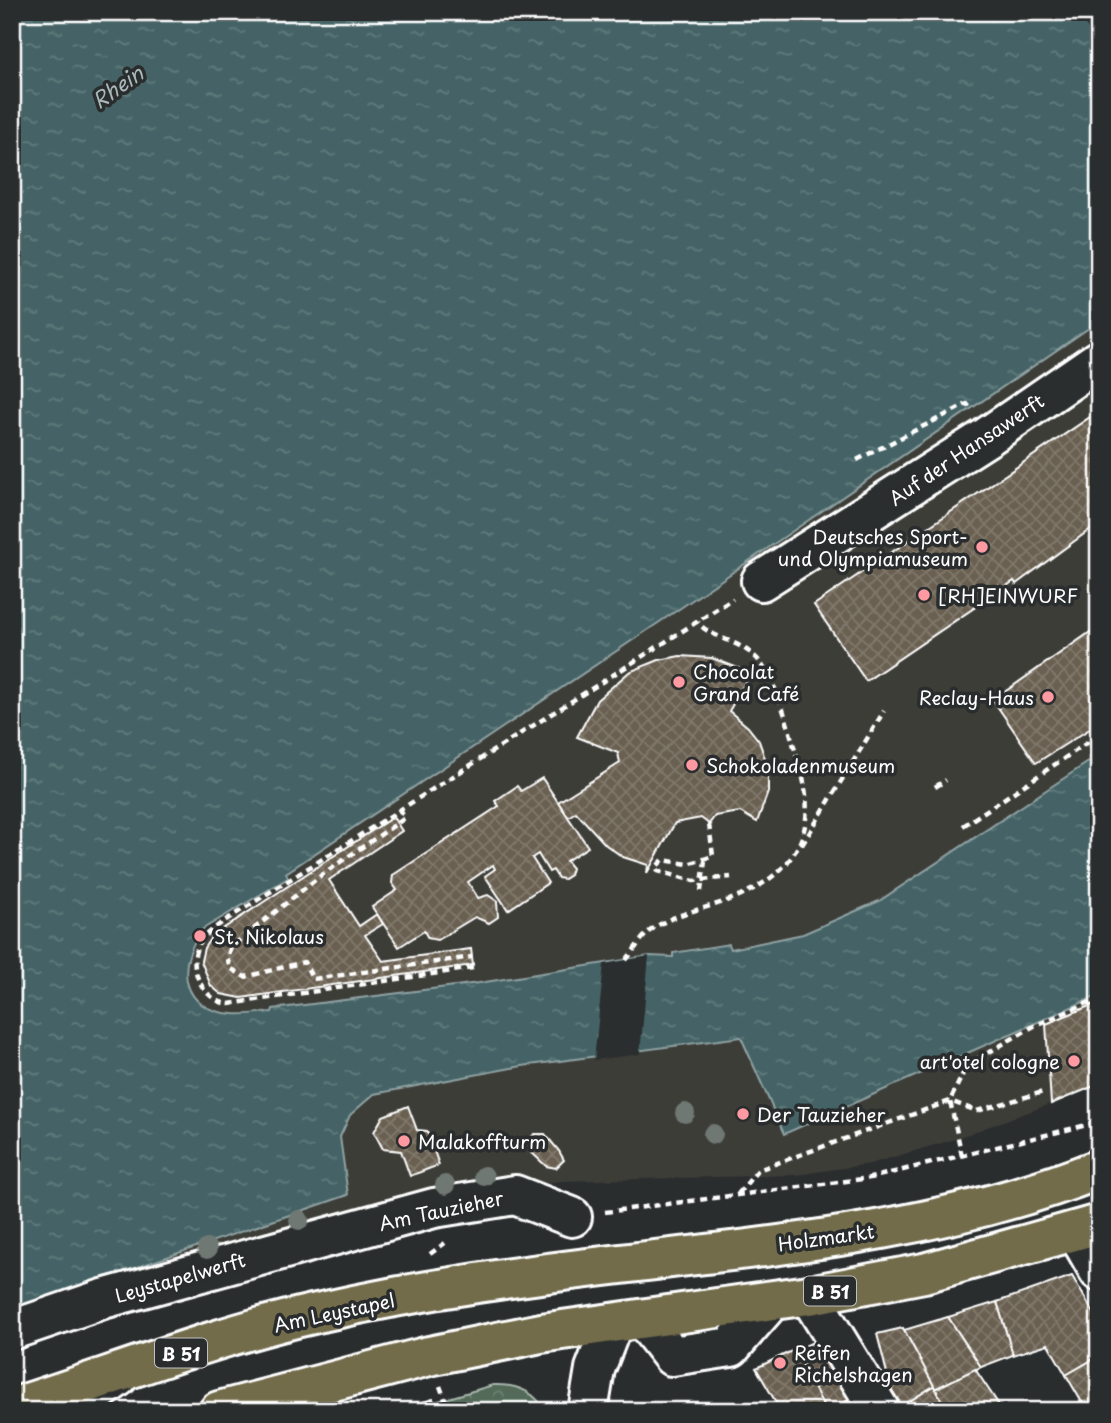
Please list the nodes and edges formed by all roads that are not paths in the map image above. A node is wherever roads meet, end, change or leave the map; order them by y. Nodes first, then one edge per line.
1 (1099, 359) edge
2 (761, 581) road end
3 (1099, 1169) edge
4 (572, 1217) road end
5 (1087, 1227) edge
6 (349, 1230) joint
7 (1098, 1269) edge
8 (547, 1272) joint
9 (809, 1295) junction
10 (628, 1321) junction
11 (12, 1330) edge
12 (125, 1372) junction
13 (12, 1408) edge
14 (71, 1411) edge
15 (219, 1411) edge
16 (588, 1411) edge
17 (880, 1411) edge

1 - 2 street, Auf der Hansawerft
3 - 8 main road, Holzmarkt / B 51
4 - 6 street, Am Tauzieher
5 - 7 street
5 - 9 main road, B 51
6 - 11 street, Leystapelwerft
8 - 12 main road, Am Leystapel / B 51
9 - 10 main road, B 51
9 - 17 street
10 - 15 main road, B 51
10 - 16 street
12 - 13 main road, Am Leystapel / B 51
12 - 14 street, Am Leystapel

